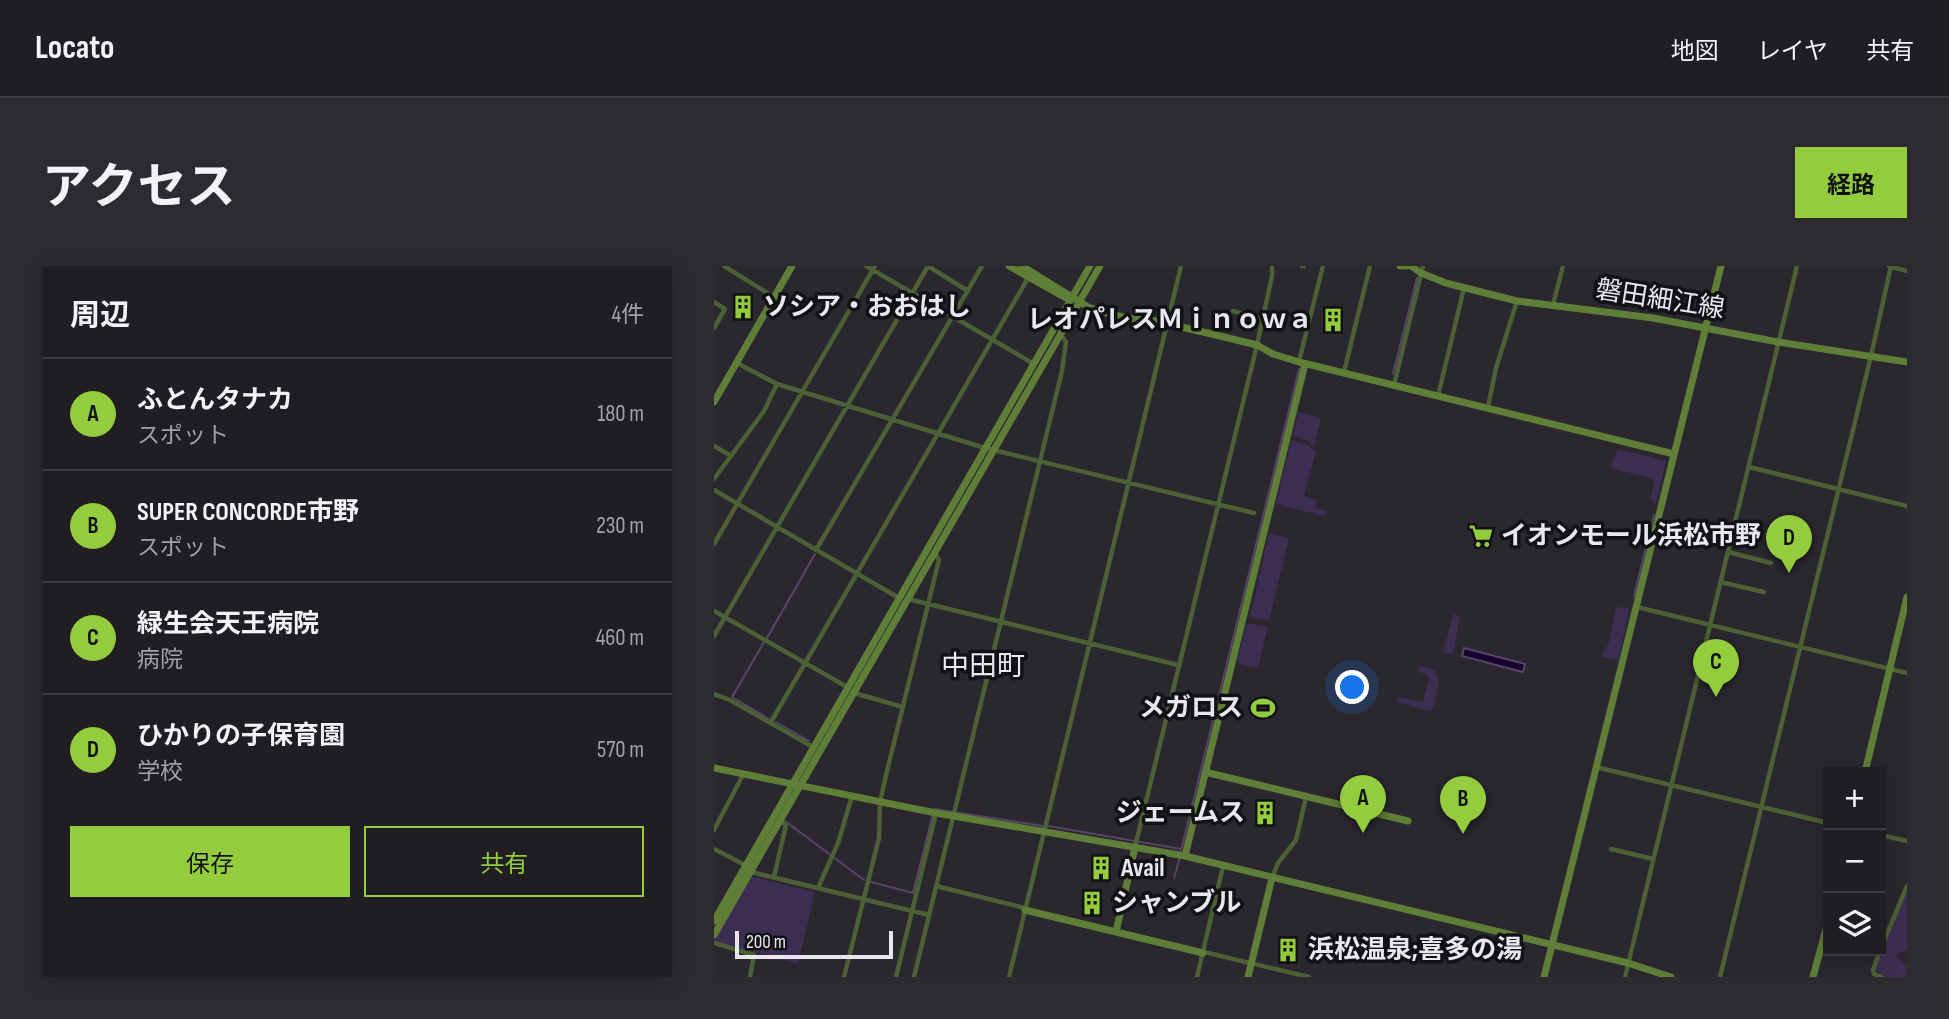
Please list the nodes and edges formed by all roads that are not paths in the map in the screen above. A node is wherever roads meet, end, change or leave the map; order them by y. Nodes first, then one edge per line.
1 (724, 266) edge
2 (866, 266) edge
3 (928, 266) edge
4 (982, 266) edge
5 (1009, 266) edge
6 (1023, 266) edge
7 (1090, 266) edge
8 (1100, 266) edge
9 (1181, 266) edge
10 (1272, 266) edge
11 (1323, 266) edge
12 (1370, 266) edge
13 (1400, 266) edge
14 (1563, 266) edge
15 (1721, 266) edge
16 (1797, 266) edge
17 (1890, 266) edge
18 (789, 267) edge
19 (874, 268) edge
20 (1416, 268) edge
21 (1907, 271) edge
22 (1032, 272) edge
23 (1465, 287) junction
24 (968, 291) junction
25 (912, 293) junction
26 (774, 297) junction
27 (1076, 299) junction
28 (1517, 301) junction
29 (714, 302) edge
30 (1553, 305) junction
31 (1233, 312) dead end
32 (953, 316) junction
33 (1262, 319) junction
34 (1168, 323) junction
35 (714, 328) edge
36 (1704, 328) junction
37 (1060, 334) junction
38 (992, 339) junction
39 (1778, 342) junction
40 (1257, 345) junction
41 (1871, 356) junction
42 (1907, 362) edge
43 (737, 363) junction
44 (1302, 363) junction
45 (1034, 364) junction
46 (1344, 373) junction
47 (777, 384) junction
48 (1394, 386) junction
49 (718, 387) edge
50 (803, 392) junction
51 (1438, 396) junction
52 (714, 402) edge
53 (848, 406) junction
54 (1488, 407) junction
55 (893, 421) junction
56 (938, 434) junction
57 (714, 446) edge
58 (989, 449) junction
59 (1674, 454) junction
60 (731, 456) junction
61 (1040, 461) junction
62 (1749, 467) junction
63 (714, 479) edge
64 (1129, 482) junction
65 (1838, 489) junction
66 (714, 490) edge
67 (738, 504) junction
68 (1218, 505) junction
69 (1907, 506) edge
70 (1254, 513) dead end
71 (777, 527) junction
72 (714, 544) edge
73 (816, 550) junction
74 (935, 552) junction
75 (1728, 552) junction
76 (1771, 563) dead end
77 (857, 574) junction
78 (1720, 582) junction
79 (1764, 592) dead end
80 (1907, 597) edge
81 (903, 599) junction
82 (929, 604) junction
83 (1637, 607) junction
84 (714, 611) edge
85 (724, 617) junction
86 (1001, 621) junction
87 (1710, 624) junction
88 (714, 636) edge
89 (1090, 643) junction
90 (1800, 647) junction
91 (806, 664) junction
92 (1178, 665) junction
93 (1891, 669) junction
94 (1907, 673) edge
95 (851, 690) junction
96 (714, 694) edge
97 (903, 707) junction
98 (771, 722) junction
99 (813, 747) junction
100 (1596, 767) junction
101 (1866, 767) edge
102 (714, 768) edge
103 (1205, 772) junction
104 (743, 774) junction
105 (796, 785) junction
106 (1672, 785) junction
107 (852, 796) junction
108 (1306, 797) junction
109 (880, 802) junction
110 (1761, 807) junction
111 (936, 813) junction
112 (953, 816) junction
113 (780, 821) junction
114 (1408, 821) dead end
115 (1823, 822) edge
116 (714, 830) edge
117 (1044, 831) junction
118 (1886, 836) edge
119 (1907, 841) edge
120 (1135, 847) junction
121 (714, 849) edge
122 (1611, 849) dead end
123 (1188, 854) junction
124 (1653, 859) junction
125 (1223, 866) junction
126 (748, 869) junction
127 (774, 877) junction
128 (1272, 878) junction
129 (936, 886) junction
130 (1907, 886) edge
131 (818, 888) junction
132 (863, 899) junction
133 (1025, 909) junction
134 (911, 910) junction
135 (929, 915) junction
136 (714, 921) edge
137 (1115, 932) junction
138 (714, 935) edge
139 (1886, 936) edge
140 (1823, 940) edge
141 (714, 943) edge
142 (1552, 945) junction
143 (1203, 953) junction
144 (1878, 956) edge
145 (1252, 963) junction
146 (1628, 964) junction
147 (1298, 976) edge
148 (750, 977) edge
149 (844, 977) edge
150 (895, 977) edge
151 (914, 977) edge
152 (1009, 977) edge
153 (1197, 977) edge
154 (1248, 977) edge
155 (1310, 977) edge
156 (1544, 977) edge
157 (1625, 977) edge
158 (1671, 977) edge
159 (1720, 977) edge
160 (1813, 977) edge
161 (1882, 977) edge

1 - 26 street
2 - 19 street
3 - 24 street
3 - 25 street
4 - 24 street
5 - 22 street
6 - 22 street
7 - 27 street
8 - 27 street
9 - 34 street
10 - 33 street
11 - 44 street
12 - 46 street
13 - 20 street, 磐田細江線
14 - 30 street
15 - 36 street
16 - 39 street
17 - 21 street
17 - 41 street
18 - 26 street
19 - 25 street
19 - 50 street
20 - 23 street, 磐田細江線
20 - 48 street
22 - 27 street
22 - 38 street
23 - 28 street, 磐田細江線
23 - 51 street
24 - 32 street
25 - 32 street
25 - 53 street
26 - 43 street
27 - 34 street
27 - 37 street
27 - 45 street
28 - 30 street, 磐田細江線
28 - 54 street
29 - 35 street
30 - 36 street, 磐田細江線
31 - 33 street
32 - 38 street
32 - 55 street
33 - 40 street
34 - 40 street
34 - 64 street
36 - 39 street, 磐田細江線
36 - 59 street
37 - 58 street
37 - 61 street
38 - 45 street
38 - 56 street
39 - 41 street, 磐田細江線
39 - 62 street
40 - 44 street
40 - 68 street
41 - 42 street, 磐田細江線
41 - 65 street
43 - 47 street
43 - 49 street
44 - 46 street
44 - 103 street
45 - 58 street
46 - 48 street
47 - 50 street
47 - 60 street
48 - 51 street
49 - 52 street
50 - 53 street
50 - 67 street
51 - 54 street
53 - 55 street
53 - 71 street
54 - 59 street
55 - 56 street
55 - 73 street
56 - 58 street
56 - 77 street
57 - 60 street
58 - 61 street
58 - 74 street
58 - 81 street
59 - 83 street
60 - 63 street
61 - 64 street
61 - 86 street
62 - 65 street
62 - 75 street
64 - 68 street
64 - 89 street
65 - 69 street
65 - 90 street
66 - 67 street
67 - 71 street
67 - 72 street
68 - 70 street
68 - 92 street
71 - 73 street
71 - 85 street
73 - 77 street
74 - 81 street
74 - 82 street
75 - 76 street
75 - 78 street
77 - 81 street
77 - 91 street
78 - 79 street
78 - 87 street
80 - 93 street
81 - 82 street
81 - 95 street
82 - 86 street
82 - 97 street
83 - 87 street
83 - 100 street
84 - 85 street
85 - 88 street
85 - 91 street
86 - 89 street
86 - 112 street
87 - 90 street
87 - 106 street
89 - 92 street
89 - 117 street
90 - 93 street
90 - 110 street
91 - 95 street
91 - 98 street
92 - 120 street
93 - 94 street
93 - 101 street
95 - 97 street
95 - 99 street
95 - 105 street
96 - 98 street
97 - 109 street
98 - 99 street
99 - 105 street
100 - 106 street
100 - 142 street
102 - 104 street
103 - 108 street
103 - 123 street
104 - 105 street
104 - 116 street
105 - 107 street
105 - 113 street
105 - 126 street
106 - 110 street
106 - 124 street
107 - 109 street
107 - 131 street
108 - 114 street
108 - 128 street
109 - 111 street
109 - 132 street
110 - 115 street
110 - 159 street
111 - 112 street
111 - 134 street
112 - 117 street
112 - 129 street
113 - 126 street
113 - 127 street
117 - 120 street
117 - 133 street
118 - 119 street
120 - 123 street
120 - 137 street
121 - 126 street
122 - 124 street
123 - 125 street
124 - 146 street
125 - 128 street
125 - 143 street
126 - 127 street
126 - 136 street
126 - 138 street
127 - 131 street
128 - 142 street
128 - 145 street
129 - 133 street
129 - 135 street
130 - 139 street
131 - 132 street
132 - 134 street
132 - 149 street
133 - 137 street
133 - 152 street
134 - 135 street
134 - 150 street
135 - 151 street
137 - 143 street
140 - 160 street
141 - 148 street
142 - 146 street
142 - 156 street
143 - 145 street
143 - 153 street
144 - 161 street
145 - 147 street
145 - 154 street
146 - 157 street
146 - 158 street
147 - 155 street

